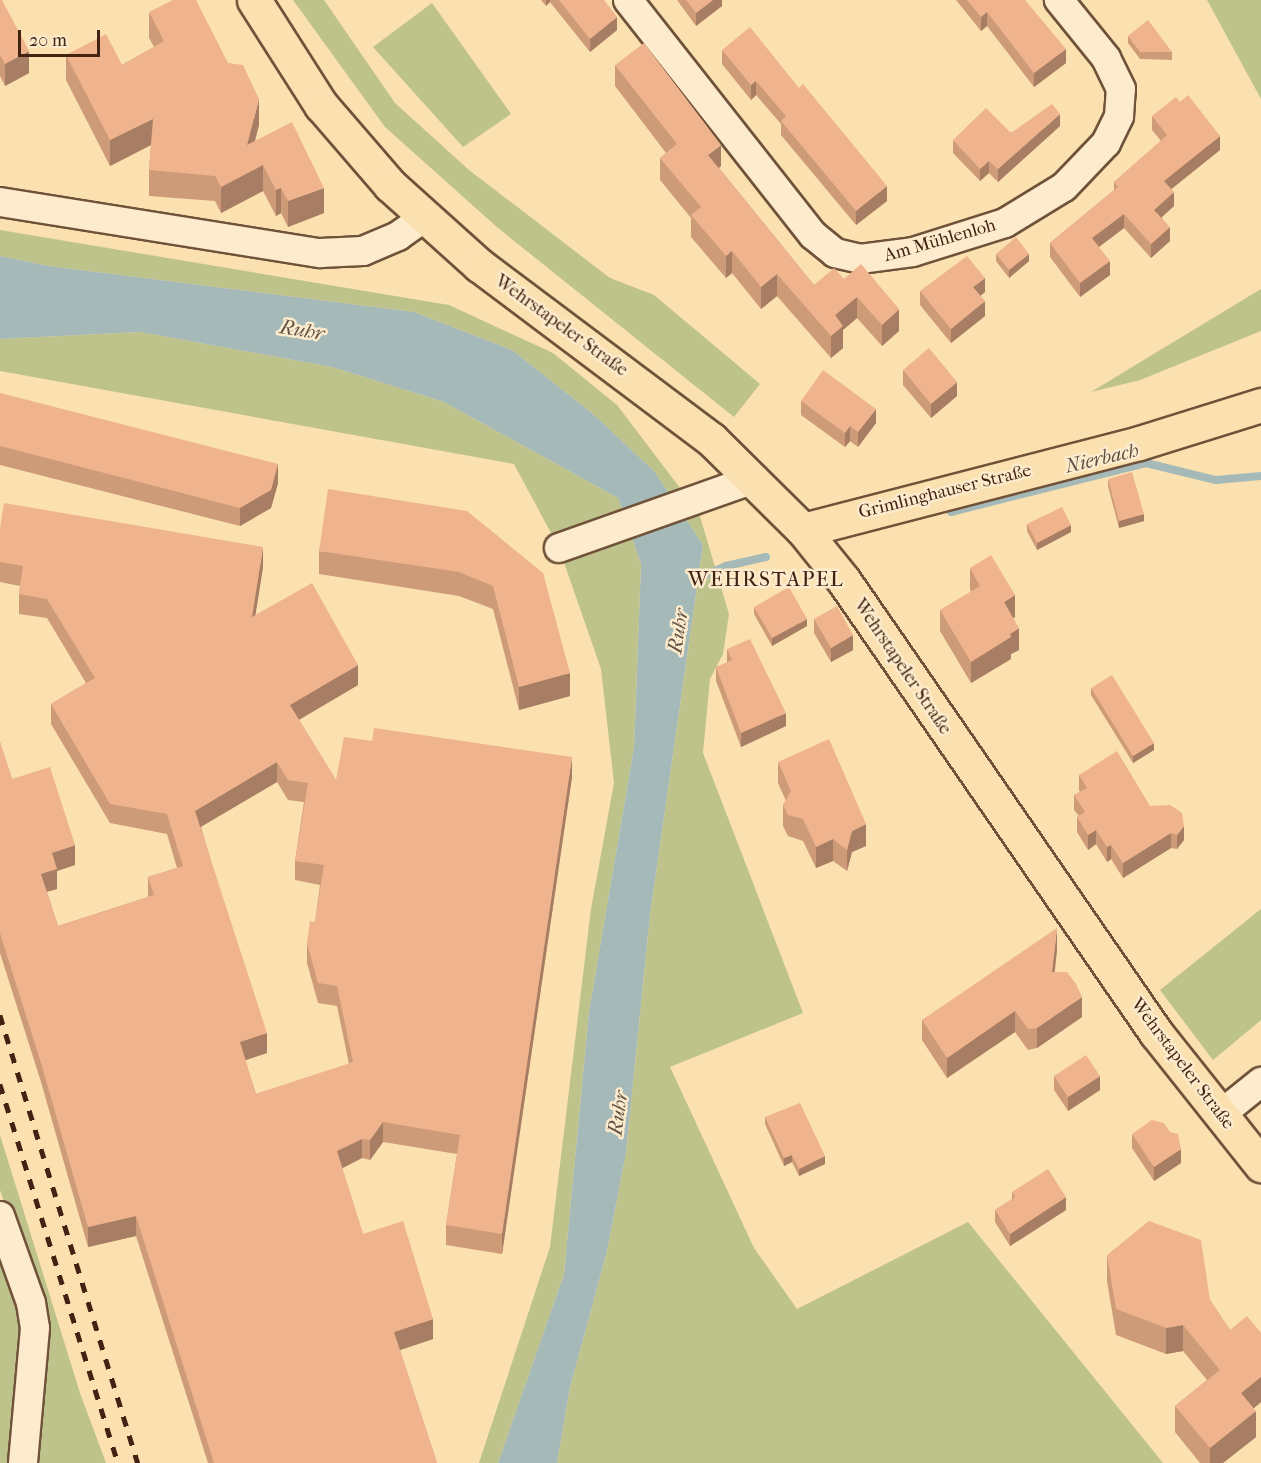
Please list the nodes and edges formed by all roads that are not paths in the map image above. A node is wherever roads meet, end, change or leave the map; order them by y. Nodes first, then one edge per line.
1 (254, 0) edge
2 (628, 0) edge
3 (1059, 0) edge
4 (0, 202) edge
5 (424, 218) junction
6 (1261, 405) edge
7 (740, 485) junction
8 (803, 530) junction
9 (558, 548) dead end
10 (1261, 1082) edge
11 (1220, 1115) junction
12 (1261, 1166) edge
13 (0, 1216) edge
14 (23, 1463) edge

1 - 5 main road, Wehrstapeler Straße
2 - 3 street, Am Mühlenloh
4 - 5 street
5 - 7 main road, Wehrstapeler Straße
6 - 8 main road, Grimlinghauser Straße
7 - 8 main road, Wehrstapeler Straße
7 - 9 street
8 - 11 main road, Wehrstapeler Straße
10 - 11 street
11 - 12 main road, Wehrstapeler Straße
13 - 14 street

